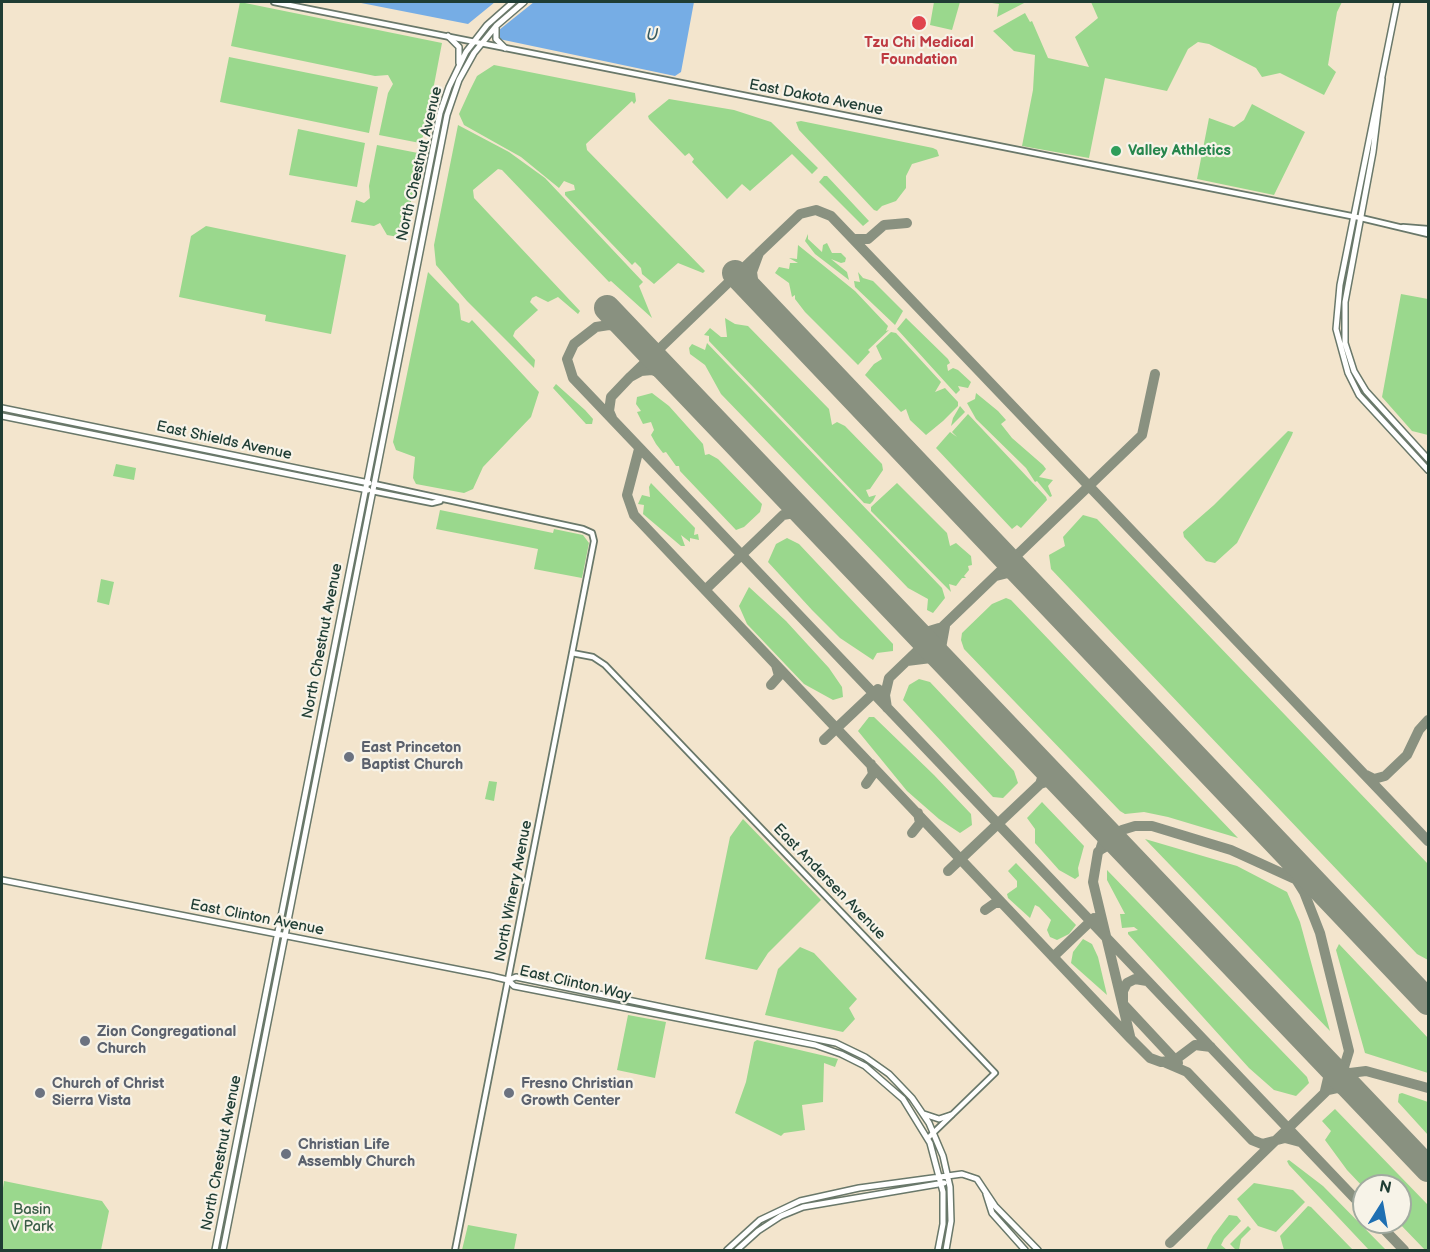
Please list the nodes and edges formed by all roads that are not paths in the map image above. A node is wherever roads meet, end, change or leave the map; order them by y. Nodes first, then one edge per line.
1 (274, 2) edge
2 (513, 2) edge
3 (524, 2) edge
4 (1397, 2) edge
5 (496, 26) junction
6 (448, 36) junction
7 (474, 42) junction
8 (481, 43) junction
9 (505, 48) junction
10 (458, 66) junction
11 (1382, 78) junction
12 (436, 151) junction
13 (1353, 217) junction
14 (1361, 218) junction
15 (1403, 227) junction
16 (1428, 229) edge
17 (1428, 234) edge
18 (1351, 372) junction
19 (2, 408) edge
20 (2, 416) edge
21 (1390, 419) junction
22 (69, 422) junction
23 (38, 423) junction
24 (1385, 424) junction
25 (1428, 459) edge
26 (1428, 470) edge
27 (366, 486) junction
28 (373, 488) junction
29 (593, 536) joint
30 (354, 548) junction
31 (354, 583) junction
32 (572, 653) junction
33 (2, 880) edge
34 (278, 934) junction
35 (285, 935) junction
36 (508, 980) junction
37 (844, 1055) junction
38 (883, 1069) junction
39 (924, 1114) junction
40 (951, 1115) junction
41 (934, 1132) junction
42 (928, 1138) junction
43 (940, 1176) junction
44 (948, 1179) junction
45 (941, 1183) junction
46 (986, 1192) junction
47 (829, 1194) junction
48 (831, 1201) junction
49 (215, 1251) edge
50 (223, 1251) edge
51 (454, 1251) edge
52 (727, 1251) edge
53 (737, 1251) edge
54 (938, 1251) edge
55 (946, 1251) edge
56 (1025, 1251) edge
57 (1038, 1251) edge

1 - 6 street, East Dakota Avenue
2 - 7 main road, North Chestnut Avenue
3 - 5 main road, North Chestnut Avenue
4 - 11 main road
5 - 8 main road, North Chestnut Avenue
5 - 9 main road
6 - 7 street, East Dakota Avenue
6 - 10 main road
7 - 8 street, East Dakota Avenue
7 - 10 main road, North Chestnut Avenue
8 - 9 street, East Dakota Avenue
8 - 12 main road, North Chestnut Avenue
9 - 13 street, East Dakota Avenue
10 - 12 main road, North Chestnut Avenue
11 - 13 main road
11 - 14 main road
12 - 27 main road, North Chestnut Avenue
12 - 28 main road, North Chestnut Avenue
13 - 14 street, East Dakota Avenue
13 - 18 main road
14 - 15 street, East Dakota Avenue
14 - 18 main road
15 - 16 street
15 - 17 street
18 - 21 main road
18 - 24 main road
19 - 22 main road, East Shields Avenue
20 - 23 main road, East Shields Avenue
21 - 24 main road
21 - 25 main road
22 - 23 main road
22 - 27 main road, East Shields Avenue
23 - 27 main road, East Shields Avenue
24 - 26 main road
27 - 28 main road, East Shields Avenue
27 - 30 main road, North Chestnut Avenue
28 - 29 street, East Shields Avenue
28 - 31 main road, North Chestnut Avenue
29 - 32 street, North Winery Avenue
30 - 31 main road
30 - 34 main road, North Chestnut Avenue
31 - 35 main road, North Chestnut Avenue
32 - 36 street, North Winery Avenue
32 - 40 street, East Andersen Avenue
33 - 34 main road, East Clinton Avenue
34 - 35 main road, East Clinton Avenue
34 - 49 main road, North Chestnut Avenue
35 - 36 main road, East Clinton Avenue
35 - 50 main road, North Chestnut Avenue
36 - 37 main road, East Clinton Way
36 - 38 main road, East Clinton Way
36 - 51 street, North Winery Avenue
37 - 38 main road
37 - 42 main road, East Clinton Way
38 - 39 main road, East Clinton Way
39 - 40 main road
39 - 41 main road, East Clinton Way
40 - 41 street, East Andersen Avenue
41 - 42 street, East Andersen Avenue
41 - 44 main road, East Clinton Way
42 - 43 main road, East Clinton Way
43 - 44 main road
43 - 45 main road, East Clinton Way
43 - 47 main road
44 - 45 main road
44 - 46 main road
44 - 55 main road, East Clinton Way
45 - 48 main road
45 - 54 main road, East Clinton Way
46 - 56 main road
46 - 57 main road
47 - 48 street
47 - 52 main road
48 - 53 main road

